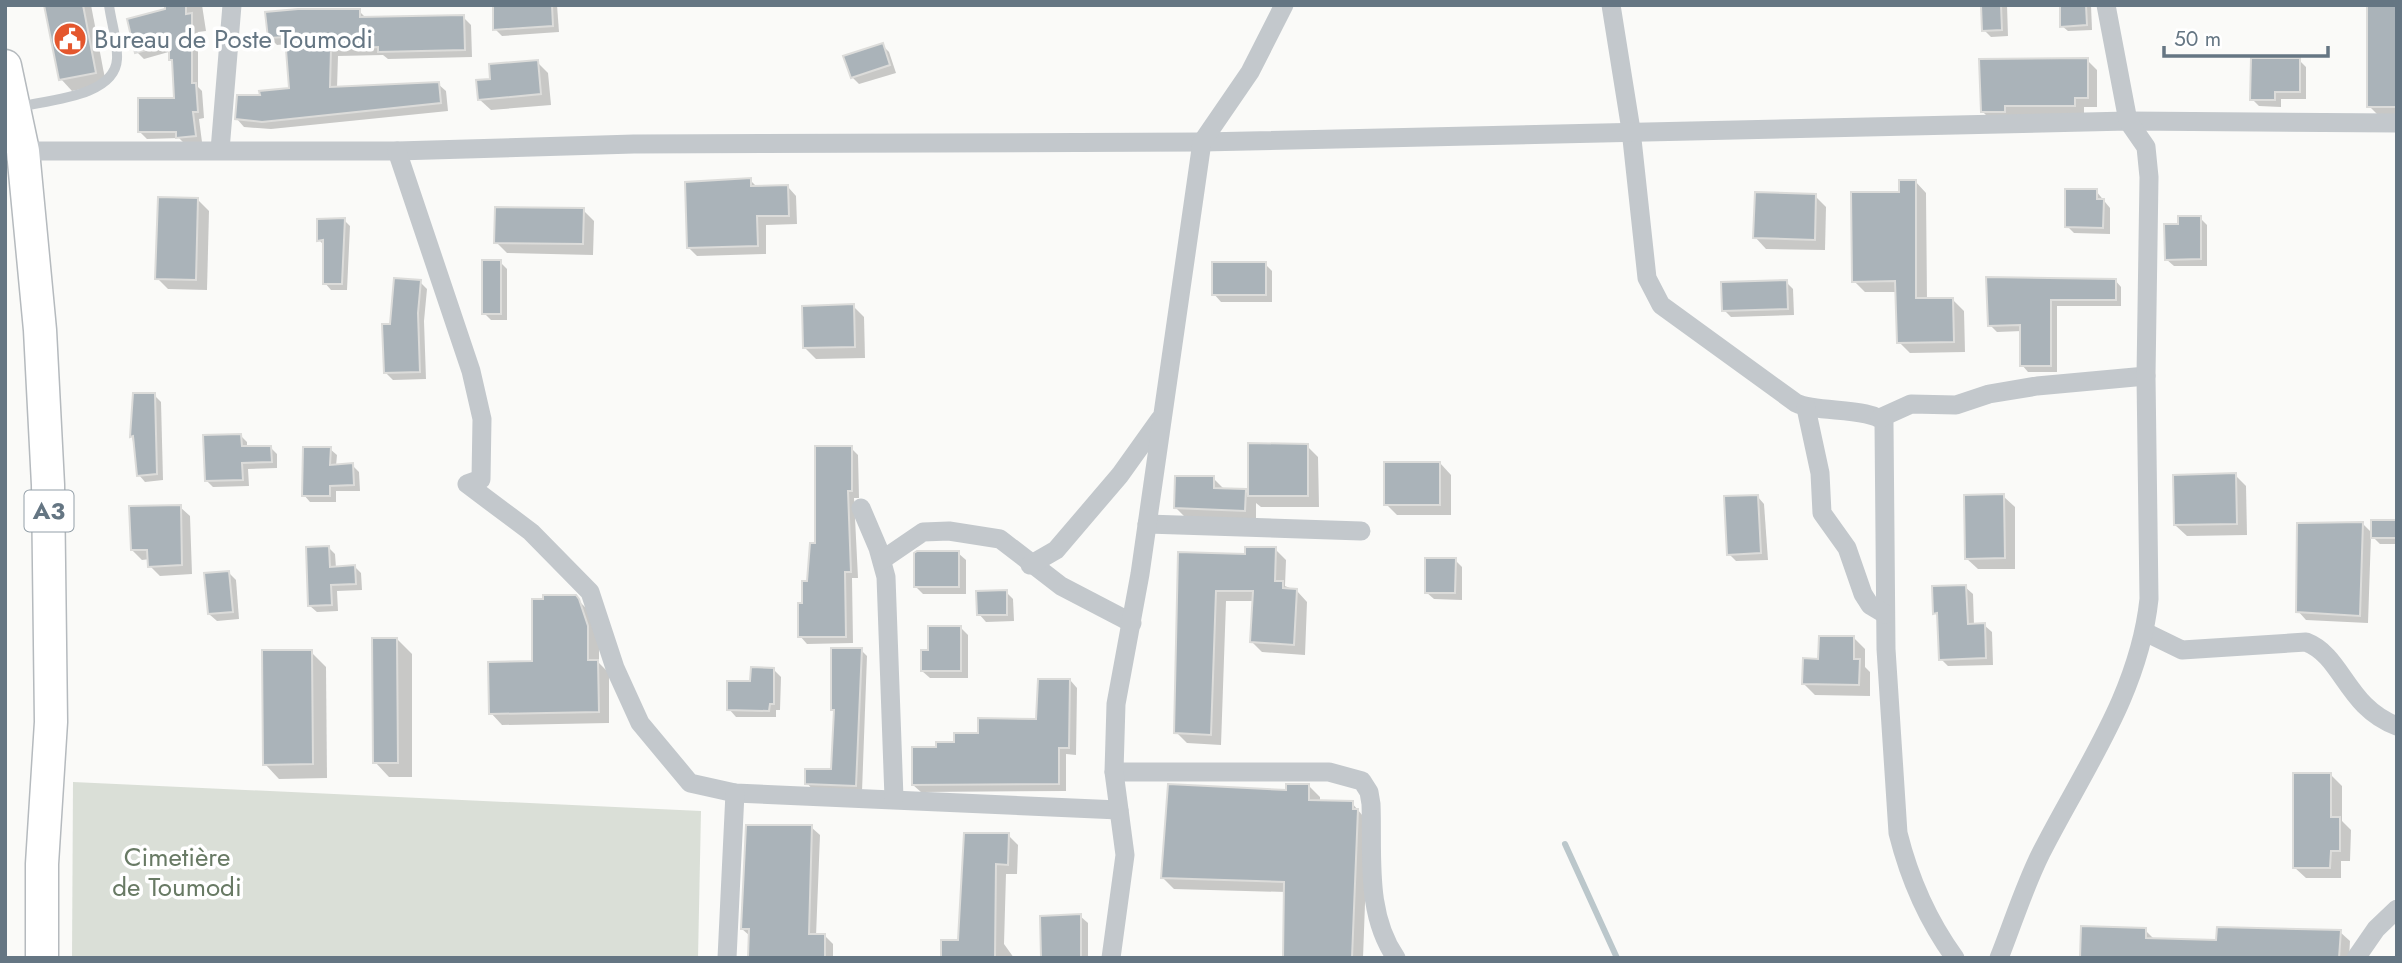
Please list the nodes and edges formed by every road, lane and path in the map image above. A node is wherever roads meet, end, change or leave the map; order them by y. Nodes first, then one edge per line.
1 (109, 5) edge
2 (232, 5) edge
3 (1284, 5) edge
4 (1611, 5) edge
5 (2106, 5) edge
6 (5, 66) edge
7 (14, 108) junction
8 (2128, 121) junction
9 (2397, 123) edge
10 (1631, 130) junction
11 (1202, 142) junction
12 (220, 150) junction
13 (14, 151) edge
14 (397, 151) junction
15 (2146, 376) junction
16 (1806, 408) junction
17 (1161, 418) junction
18 (1880, 418) junction
19 (861, 508) dead end
20 (1147, 524) junction
21 (1361, 531) dead end
22 (882, 560) junction
23 (1030, 565) junction
24 (1885, 614) junction
25 (1132, 623) junction
26 (2145, 632) junction
27 (2397, 726) edge
28 (1114, 772) junction
29 (735, 793) junction
30 (894, 798) junction
31 (1119, 810) junction
32 (2397, 909) edge
33 (42, 958) edge
34 (727, 958) edge
35 (1111, 958) edge
36 (1396, 958) edge
37 (1955, 958) edge
38 (1999, 958) edge
39 (2356, 958) edge

1 - 7 lane
2 - 12 street
3 - 11 street
4 - 10 street
5 - 8 street
6 - 7 main road, A3
7 - 13 main road, A3
8 - 9 street
8 - 10 street
8 - 15 street
10 - 11 street
10 - 16 street
11 - 14 street
11 - 17 street
12 - 13 street
12 - 14 street
13 - 33 main road, A3
14 - 29 street
15 - 18 street
15 - 26 street
16 - 18 street
16 - 24 street
17 - 20 street
17 - 23 street
18 - 24 street
19 - 22 street
20 - 21 street
20 - 25 street
22 - 23 street
22 - 30 street
23 - 25 street
24 - 37 street
25 - 28 street
26 - 27 street
26 - 38 street
28 - 31 street
28 - 36 street
29 - 30 street
29 - 34 street
30 - 31 street
31 - 35 street
32 - 39 street

